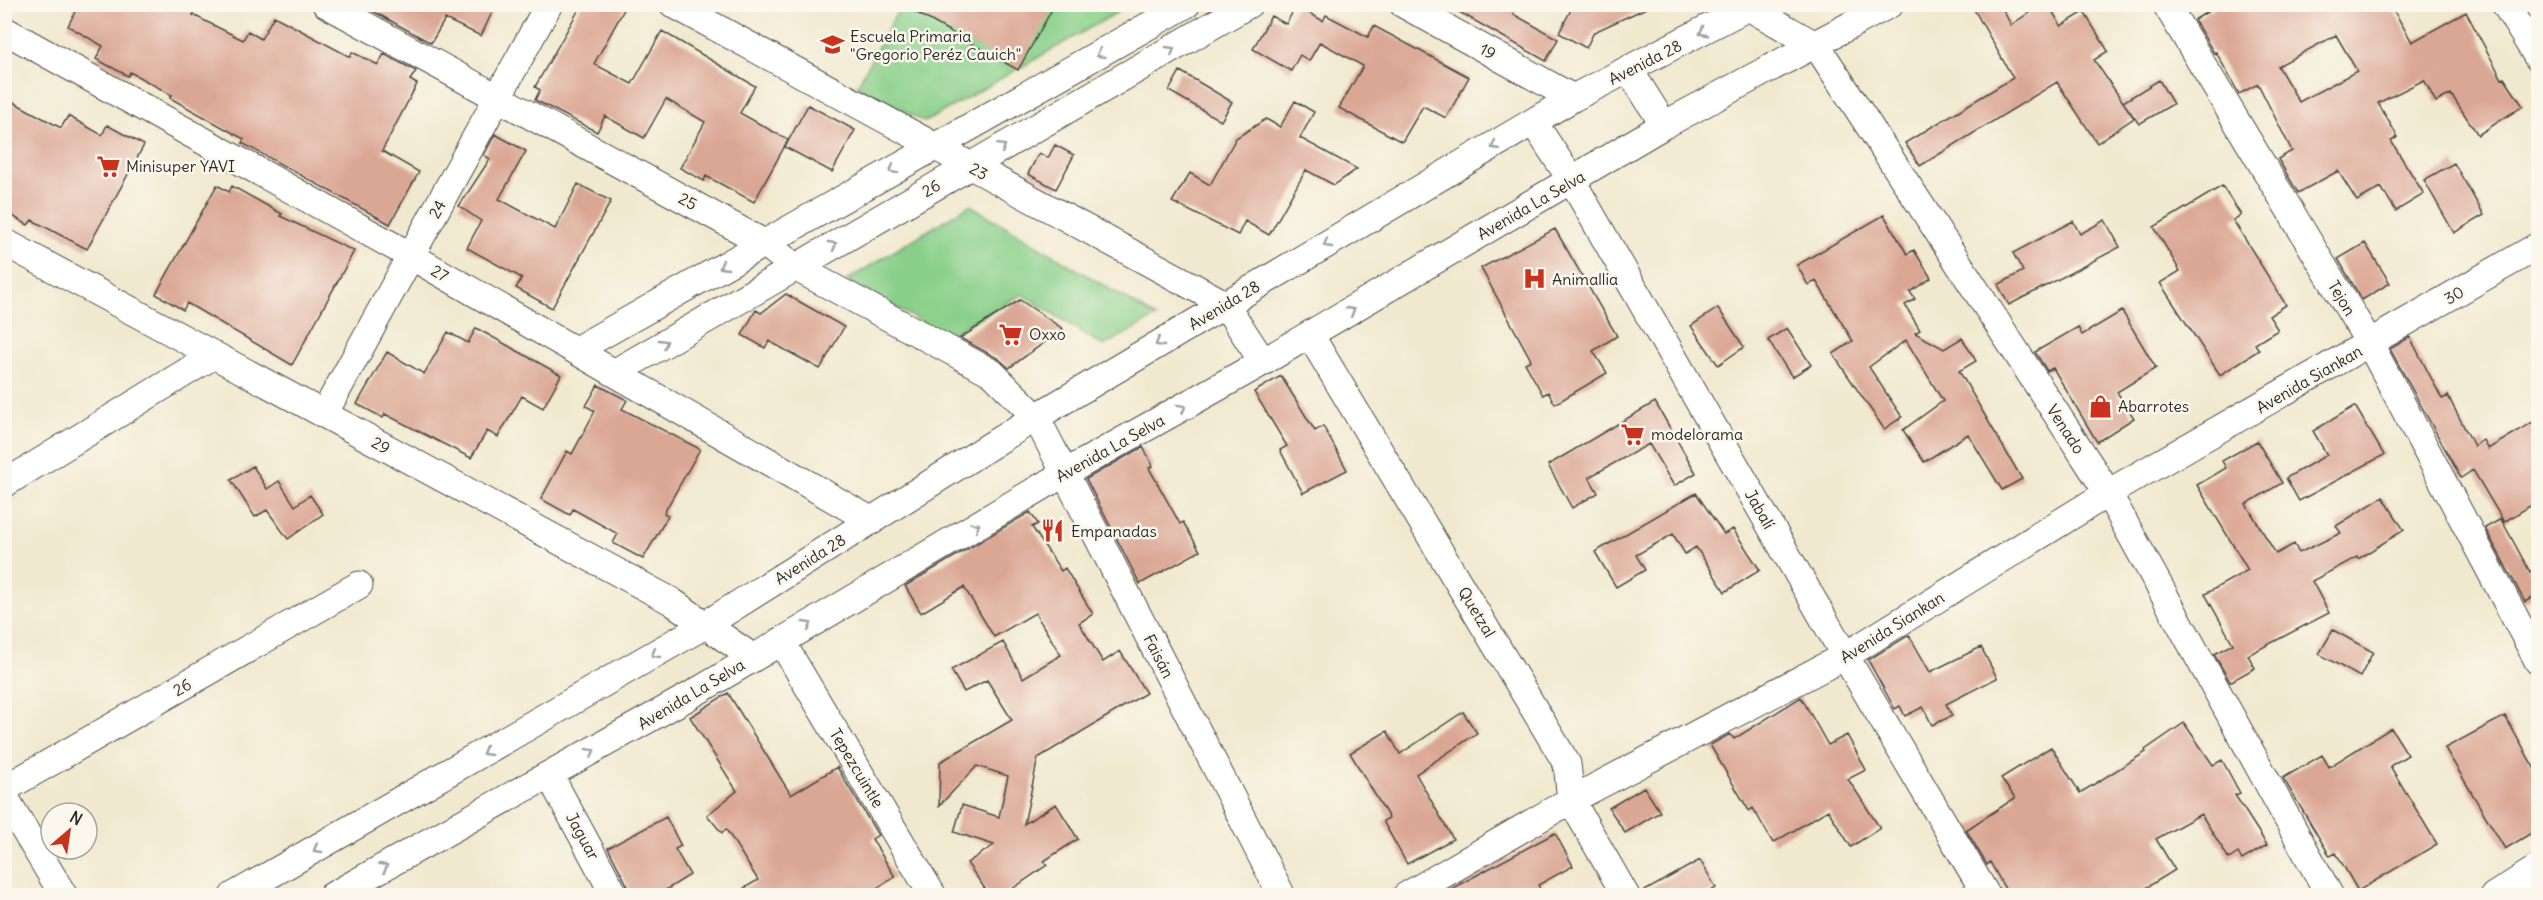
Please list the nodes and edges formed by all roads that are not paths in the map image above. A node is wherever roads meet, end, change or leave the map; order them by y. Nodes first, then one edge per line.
1 (326, 4) edge
2 (549, 4) edge
3 (673, 4) edge
4 (1187, 4) edge
5 (1249, 4) edge
6 (1403, 4) edge
7 (1890, 4) edge
8 (2166, 4) edge
9 (2505, 4) edge
10 (1749, 6) edge
11 (4, 30) edge
12 (1817, 46) junction
13 (2538, 58) edge
14 (1630, 71) junction
15 (1573, 98) junction
16 (498, 99) junction
17 (1534, 123) junction
18 (1664, 125) junction
19 (934, 147) junction
20 (969, 166) junction
21 (1572, 181) junction
22 (4, 242) edge
23 (764, 243) junction
24 (2538, 246) edge
25 (411, 256) junction
26 (795, 267) junction
27 (1225, 304) junction
28 (1310, 335) junction
29 (2370, 345) junction
30 (576, 350) junction
31 (214, 355) junction
32 (1263, 362) junction
33 (614, 373) junction
34 (324, 414) junction
35 (1036, 417) junction
36 (1065, 473) junction
37 (4, 484) edge
38 (2108, 493) junction
39 (872, 521) junction
40 (359, 585) dead end
41 (705, 625) junction
42 (781, 641) junction
43 (1845, 656) junction
44 (752, 657) junction
45 (2538, 662) edge
46 (550, 776) junction
47 (4, 789) edge
48 (4, 796) edge
49 (1570, 800) junction
50 (2538, 868) edge
51 (64, 896) edge
52 (233, 896) edge
53 (332, 896) edge
54 (615, 896) edge
55 (933, 896) edge
56 (1282, 896) edge
57 (1406, 896) edge
58 (1626, 896) edge
59 (1987, 896) edge
60 (2330, 896) edge
61 (2494, 896) edge

1 - 16 street, 25
2 - 16 street, 24
3 - 19 street, 23
4 -> 19 street
20 -> 5 street, 26
6 - 15 street, 19
7 - 12 street, Avenida La Selva
8 - 29 street, Tejon
9 - 13 street
10 - 12 street, Venado
10 -> 14 street, Avenida 28
11 - 25 street, 27
12 - 18 street, Avenida La Selva
12 - 38 street, Venado
14 - 15 street, Avenida 28
14 - 18 street
15 - 17 street, Avenida 28
16 - 23 street, 25
16 - 25 street, 24
17 - 21 street, Jabalí
17 -> 27 street, Avenida 28
18 - 21 street, Avenida La Selva
19 - 20 street, 23
19 -> 23 street
26 -> 20 street, 26
20 - 27 street, 23
28 -> 21 street, Avenida La Selva
21 - 43 street, Jabalí
22 - 31 street, 29
23 - 26 street, 25
23 -> 30 street
24 - 29 street, 30
25 - 30 street, 27
25 - 34 street, 24
33 -> 26 street, 26
26 - 35 street, 25
27 - 32 street, 23
27 -> 35 street, Avenida 28
28 - 32 street, Avenida La Selva
28 - 49 street, Quetzal
29 - 38 street, Avenida Siankan
29 - 45 street, Tejon
30 - 33 street, 27
31 - 34 street, 29
31 - 37 street
36 -> 32 street, Avenida La Selva
33 - 39 street, 27
34 - 41 street, 29
35 - 36 street, Faisán
35 - 39 street, Avenida 28
42 -> 36 street, Avenida La Selva
36 - 56 street, Faisán
38 - 43 street, Avenida Siankan
38 - 60 street, Venado
39 - 41 street, Avenida 28
40 - 47 street, 26
41 - 44 street, 29
41 -> 52 street
42 - 44 street, Avenida La Selva
42 - 55 street, Tepezcuintle
43 - 49 street, Avenida Siankan
43 - 59 street, Jabalí
46 -> 44 street, Avenida La Selva
53 -> 46 street, Avenida La Selva
46 - 54 street, Jaguar
48 - 51 street
49 - 57 street, Avenida Siankan
49 - 58 street, Quetzal
50 - 61 street

